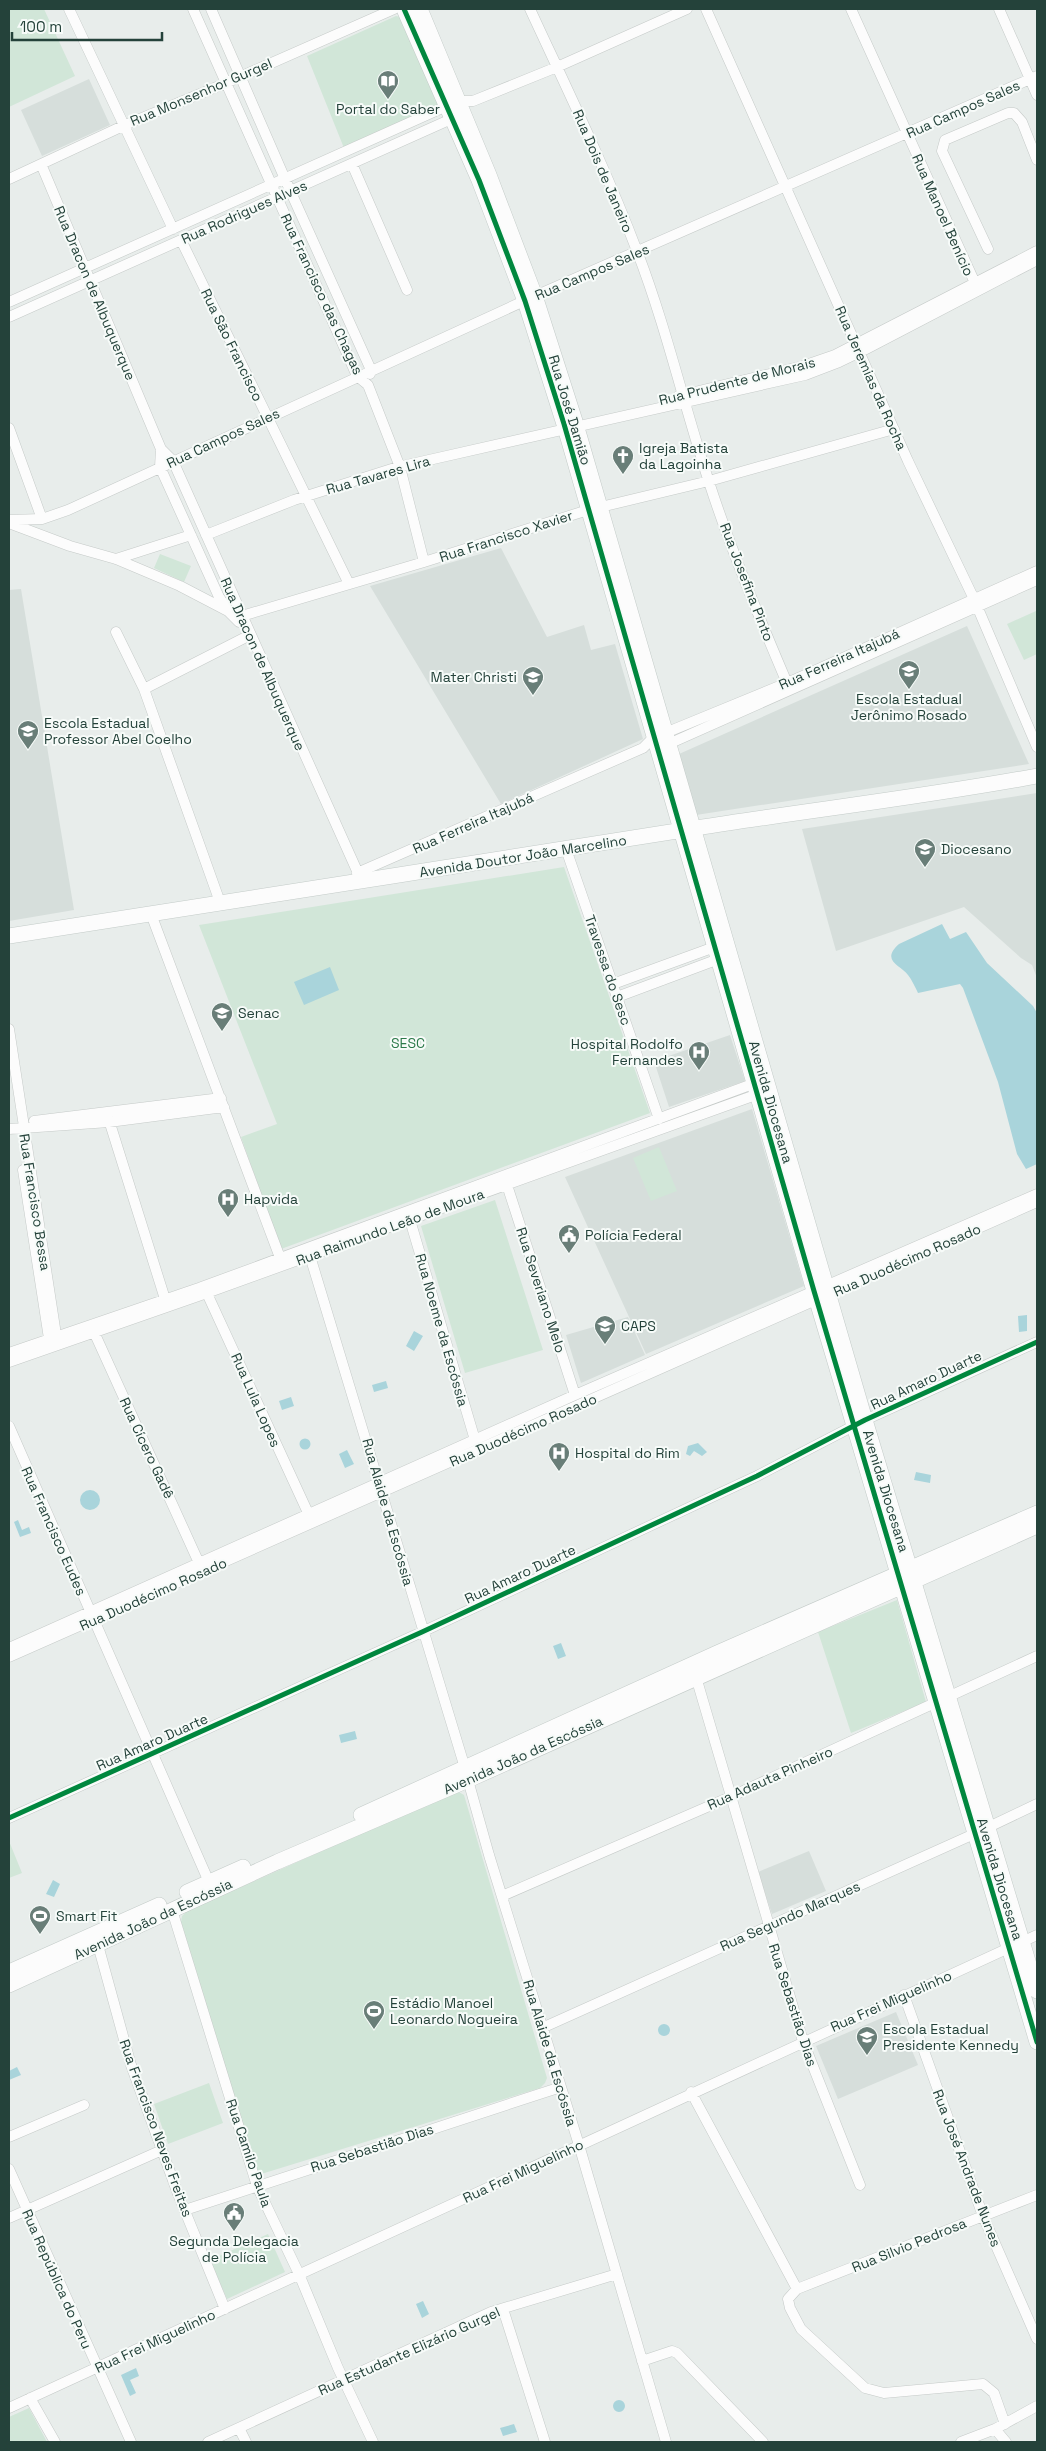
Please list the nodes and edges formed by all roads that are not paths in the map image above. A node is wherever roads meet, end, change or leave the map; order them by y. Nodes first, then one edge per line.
1 (69, 9) edge
2 (193, 9) edge
3 (211, 9) edge
4 (394, 9) edge
5 (404, 9) edge
6 (420, 9) edge
7 (530, 9) edge
8 (687, 9) edge
9 (706, 9) edge
10 (851, 9) edge
11 (999, 9) edge
12 (557, 68) junction
13 (241, 76) junction
14 (1034, 77) edge
15 (226, 83) junction
16 (1037, 95) edge
17 (455, 110) junction
18 (125, 124) junction
19 (907, 133) junction
20 (1037, 160) edge
21 (41, 164) junction
22 (352, 164) junction
23 (9, 178) edge
24 (285, 179) junction
25 (272, 185) junction
26 (785, 187) junction
27 (290, 191) junction
28 (277, 197) junction
29 (173, 229) junction
30 (181, 240) junction
31 (988, 249) dead end
32 (1037, 251) edge
33 (638, 252) junction
34 (1037, 260) edge
35 (84, 268) junction
36 (89, 281) junction
37 (974, 283) junction
38 (407, 290) dead end
39 (530, 298) junction
40 (9, 302) edge
41 (9, 316) edge
42 (858, 348) junction
43 (371, 370) junction
44 (357, 376) junction
45 (368, 385) junction
46 (685, 398) junction
47 (268, 418) junction
48 (567, 426) junction
49 (9, 428) edge
50 (894, 429) junction
51 (161, 449) junction
52 (173, 461) junction
53 (160, 467) junction
54 (400, 467) junction
55 (709, 481) junction
56 (306, 496) junction
57 (594, 508) junction
58 (42, 519) junction
59 (9, 522) edge
60 (191, 535) junction
61 (206, 535) junction
62 (116, 560) junction
63 (424, 562) junction
64 (1037, 571) edge
65 (1037, 580) edge
66 (349, 584) junction
67 (976, 603) junction
68 (234, 615) junction
69 (116, 632) dead end
70 (249, 632) junction
71 (787, 683) junction
72 (144, 689) junction
73 (657, 742) junction
74 (1037, 747) edge
75 (1037, 776) edge
76 (686, 830) junction
77 (566, 849) junction
78 (359, 878) junction
79 (221, 904) junction
80 (151, 914) junction
81 (9, 936) edge
82 (722, 951) junction
83 (613, 984) junction
84 (617, 997) junction
85 (9, 1029) edge
86 (9, 1077) edge
87 (762, 1087) junction
88 (223, 1102) junction
89 (108, 1117) junction
90 (659, 1119) junction
91 (16, 1126) edge
92 (507, 1185) junction
93 (1037, 1194) edge
94 (1037, 1202) edge
95 (410, 1220) junction
96 (310, 1256) junction
97 (282, 1262) junction
98 (206, 1289) junction
99 (822, 1292) junction
100 (165, 1299) junction
101 (94, 1332) junction
102 (54, 1342) junction
103 (1037, 1342) edge
104 (9, 1352) edge
105 (9, 1362) edge
106 (575, 1395) junction
107 (860, 1423) junction
108 (9, 1426) edge
109 (475, 1440) junction
110 (381, 1487) junction
111 (1037, 1513) edge
112 (308, 1515) junction
113 (1037, 1526) edge
114 (199, 1563) junction
115 (906, 1578) junction
116 (92, 1616) junction
117 (422, 1632) junction
118 (9, 1648) edge
119 (1037, 1656) edge
120 (9, 1657) edge
121 (696, 1677) junction
122 (943, 1700) junction
123 (153, 1754) junction
124 (467, 1774) junction
125 (730, 1797) junction
126 (1037, 1804) edge
127 (9, 1818) edge
128 (981, 1831) junction
129 (209, 1882) junction
130 (502, 1896) junction
131 (172, 1910) junction
132 (768, 1925) junction
133 (1037, 1935) edge
134 (1016, 1944) junction
135 (98, 1945) junction
136 (9, 1972) edge
137 (9, 1985) edge
138 (1037, 1991) edge
139 (904, 1996) junction
140 (542, 2028) junction
141 (802, 2041) junction
142 (1037, 2042) edge
143 (561, 2087) junction
144 (691, 2092) junction
145 (84, 2105) dead end
146 (9, 2136) edge
147 (578, 2146) junction
148 (162, 2150) junction
149 (9, 2169) edge
150 (860, 2185) dead end
151 (258, 2186) junction
152 (1037, 2195) edge
153 (27, 2210) junction
154 (185, 2210) junction
155 (983, 2216) junction
156 (9, 2218) edge
157 (299, 2274) junction
158 (616, 2274) junction
159 (797, 2289) junction
160 (225, 2309) junction
161 (503, 2309) junction
162 (1037, 2339) edge
163 (642, 2361) junction
164 (96, 2368) junction
165 (343, 2380) junction
166 (30, 2398) junction
167 (1037, 2406) edge
168 (9, 2408) edge
169 (1005, 2424) junction
170 (239, 2428) junction
171 (996, 2429) junction
172 (55, 2442) edge
173 (131, 2442) edge
174 (208, 2442) edge
175 (246, 2442) edge
176 (373, 2442) edge
177 (545, 2442) edge
178 (666, 2442) edge
179 (763, 2442) edge
180 (961, 2442) edge
181 (1006, 2442) edge

1 - 18 street
2 - 15 street, Rua Francisco das Chagas
3 - 13 street, Rua Francisco das Chagas
4 - 13 street, Rua Monsenhor Gurgel
5 - 17 street, Rua José Damião
6 - 17 street, Rua José Damião
7 - 12 street, Rua Dois de Janeiro
8 - 12 street, Rua Rodrigues Alves
9 - 26 street, Rua Jeremias da Rocha
10 - 19 street, Rua Manoel Benício
11 - 14 street
12 - 17 street, Rua Rodrigues Alves
12 - 33 street, Rua Dois de Janeiro
13 - 15 street, Rua Monsenhor Gurgel
13 - 24 street, Rua Francisco das Chagas
14 - 16 street
14 - 19 street, Rua Campos Sales
15 - 18 street, Rua Monsenhor Gurgel
15 - 25 street, Rua Francisco das Chagas
17 - 22 street, Rua Rodrigues Alves
17 - 24 street, Rua Rodrigues Alves
17 - 39 street, Rua José Damião
18 - 21 street, Rua Monsenhor Gurgel
18 - 29 street
19 - 26 street, Rua Campos Sales
19 - 37 street, Rua Manoel Benício
20 - 31 street
21 - 23 street, Rua Monsenhor Gurgel
21 - 35 street, Rua Dracon de Albuquerque
22 - 27 street, Rua Rodrigues Alves
22 - 38 street
24 - 25 street, Rua Rodrigues Alves
24 - 27 street, Rua Francisco das Chagas
25 - 28 street, Rua Francisco das Chagas
25 - 29 street, Rua Rodrigues Alves
26 - 33 street, Rua Campos Sales
26 - 42 street, Rua Jeremias da Rocha
27 - 28 street, Rua Rodrigues Alves
27 - 43 street, Rua Francisco das Chagas
28 - 30 street, Rua Rodrigues Alves
28 - 44 street, Rua Francisco das Chagas
29 - 35 street, Rua Rodrigues Alves
30 - 36 street, Rua Rodrigues Alves
30 - 47 street, Rua São Francisco
32 - 37 street, Rua Prudente de Morais
33 - 39 street, Rua Campos Sales
33 - 46 street, Rua Dois de Janeiro
34 - 42 street, Rua Prudente de Morais
35 - 36 street, Rua Dracon de Albuquerque
35 - 40 street, Rua Rodrigues Alves
36 - 41 street, Rua Rodrigues Alves
36 - 51 street, Rua Dracon de Albuquerque
37 - 42 street, Rua Prudente de Morais
39 - 43 street, Rua Campos Sales
39 - 48 street, Rua José Damião
42 - 46 street, Rua Prudente de Morais
42 - 50 street, Rua Jeremias da Rocha
43 - 44 street, Rua Campos Sales
43 - 45 street, Rua Francisco das Chagas
44 - 45 street, Rua Francisco das Chagas
44 - 47 street, Rua Campos Sales
45 - 54 street, Rua Francisco das Chagas
46 - 48 street, Rua Prudente de Morais
46 - 55 street, Rua Dois de Janeiro
47 - 52 street, Rua Campos Sales
47 - 56 street, Rua São Francisco
48 - 54 street, Rua Tavares Lira
48 - 57 street, Rua José Damião
49 - 58 street
50 - 55 street, Rua Francisco Xavier
50 - 67 street, Rua Jeremias da Rocha
51 - 52 street, Rua Dracon de Albuquerque
51 - 53 street, Rua Dracon de Albuquerque
52 - 53 street, Rua Campos Sales
52 - 61 street, Rua Dracon de Albuquerque
53 - 58 street, Rua Campos Sales
53 - 60 street, Rua Dracon de Albuquerque
54 - 56 street, Rua Tavares Lira
54 - 63 street, Rua Francisco das Chagas
55 - 57 street, Rua Francisco Xavier
55 - 71 street, Rua Josefina Pinto
56 - 61 street, Rua Tavares Lira
56 - 66 street, Rua São Francisco
57 - 63 street, Rua Francisco Xavier
57 - 73 street, Rua José Damião
58 - 59 street, Rua Campos Sales
59 - 62 street
60 - 62 street
60 - 68 street, Rua Dracon de Albuquerque
61 - 68 street, Rua Dracon de Albuquerque
62 - 68 street
63 - 66 street, Rua Francisco Xavier
64 - 67 street, Rua Ferreira Itajubá
65 - 67 street, Rua Ferreira Itajubá
66 - 68 street, Rua Francisco Xavier
67 - 71 street, Rua Ferreira Itajubá
67 - 73 street, Rua Ferreira Itajubá
67 - 74 street, Rua Jeremias da Rocha
68 - 70 street
69 - 72 street
70 - 72 street
70 - 78 street, Rua Dracon de Albuquerque
71 - 73 street, Rua Ferreira Itajubá
72 - 79 street
73 - 76 street, Rua José Damião
73 - 78 street, Rua Ferreira Itajubá
75 - 76 street, Avenida Doutor João Marcelino
76 - 77 street, Avenida Doutor João Marcelino
76 - 82 street, Avenida Diocesana
77 - 78 street, Avenida Doutor João Marcelino
77 - 83 street, Travessa do Sesc
78 - 79 street, Avenida Doutor João Marcelino
79 - 80 street, Avenida Doutor João Marcelino
80 - 81 street, Avenida Doutor João Marcelino
80 - 88 street
82 - 83 street
82 - 84 street
82 - 87 street, Avenida Diocesana
83 - 84 street, Travessa do Sesc
84 - 90 street, Travessa do Sesc
85 - 91 street, Rua Francisco Bessa
86 - 91 street, Rua Francisco Bessa
87 - 90 street, Rua Raimundo Leão de Moura
87 - 92 street, Rua Raimundo Leão de Moura
87 - 99 street, Avenida Diocesana
88 - 89 street
88 - 97 street
89 - 91 street
89 - 100 street
90 - 97 street, Rua Raimundo Leão de Moura
91 - 102 street, Rua Francisco Bessa
92 - 95 street, Rua Raimundo Leão de Moura
92 - 106 street, Rua Severiano Melo
93 - 99 street, Rua Duodécimo Rosado
94 - 99 street, Rua Duodécimo Rosado
95 - 96 street, Rua Raimundo Leão de Moura
95 - 109 street, Rua Noeme da Escóssia
96 - 97 street, Rua Raimundo Leão de Moura
96 - 110 street, Rua Alaide da Escóssia
97 - 98 street, Rua Raimundo Leão de Moura
98 - 100 street, Rua Raimundo Leão de Moura
98 - 101 street, Rua Raimundo Leão de Moura
98 - 112 street, Rua Lula Lopes
99 - 106 street, Rua Duodécimo Rosado
99 - 107 street, Avenida Diocesana
99 - 110 street, Rua Duodécimo Rosado
100 - 102 street, Rua Raimundo Leão de Moura
101 - 102 street, Rua Raimundo Leão de Moura
101 - 114 street, Rua Cícero Gadê
102 - 104 street, Rua Raimundo Leão de Moura
102 - 105 street, Rua Raimundo Leão de Moura
103 - 107 street, Rua Amaro Duarte
106 - 109 street, Rua Duodécimo Rosado
107 - 115 street, Avenida Diocesana
107 - 117 street, Rua Amaro Duarte
108 - 116 street, Rua Francisco Eudes
109 - 110 street, Rua Duodécimo Rosado
110 - 112 street, Rua Duodécimo Rosado
110 - 116 street, Rua Duodécimo Rosado
110 - 117 street, Rua Alaide da Escóssia
111 - 115 street, Avenida João da Escóssia
112 - 114 street, Rua Duodécimo Rosado
113 - 115 street, Avenida João da Escóssia
114 - 116 street, Rua Duodécimo Rosado
115 - 121 street, Avenida João da Escóssia
115 - 122 street, Avenida Diocesana
115 - 124 street, Avenida João da Escóssia
116 - 118 street, Rua Duodécimo Rosado
116 - 120 street, Rua Duodécimo Rosado
116 - 123 street, Rua Francisco Eudes
117 - 123 street, Rua Amaro Duarte
117 - 124 street, Rua Alaide da Escóssia
119 - 122 street, Rua Adauta Pinheiro
121 - 124 street, Avenida João da Escóssia
121 - 125 street, Rua Sebastião Dias
122 - 125 street, Rua Adauta Pinheiro
122 - 128 street, Avenida Diocesana
123 - 127 street, Rua Amaro Duarte
123 - 129 street, Rua Francisco Eudes
124 - 129 street, Avenida João da Escóssia
124 - 130 street, Rua Alaide da Escóssia
124 - 131 street, Avenida João da Escóssia
125 - 130 street, Rua Adauta Pinheiro
125 - 132 street, Rua Sebastião Dias
126 - 128 street, Rua Segundo Marques
128 - 132 street, Rua Segundo Marques
128 - 134 street, Avenida Diocesana
129 - 136 street, Avenida João da Escóssia
130 - 140 street, Rua Alaide da Escóssia
131 - 135 street, Avenida João da Escóssia
131 - 151 street, Rua Camilo Paula
132 - 140 street, Rua Segundo Marques
132 - 141 street, Rua Sebastião Dias
133 - 134 street, Rua Frei Miguelinho
134 - 138 street, Avenida Diocesana
134 - 139 street, Rua Frei Miguelinho
134 - 142 street, Avenida Diocesana
135 - 137 street, Avenida João da Escóssia
135 - 148 street, Rua Francisco Neves Freitas
139 - 141 street, Rua Frei Miguelinho
139 - 155 street, Rua José Andrade Nunes
140 - 143 street, Rua Alaide da Escóssia
141 - 144 street, Rua Frei Miguelinho
141 - 150 street, Rua Sebastião Dias
143 - 147 street, Rua Alaide da Escóssia
143 - 151 street, Rua Sebastião Dias
144 - 147 street, Rua Frei Miguelinho
144 - 159 street
145 - 146 street
147 - 157 street, Rua Frei Miguelinho
147 - 158 street, Rua Alaide da Escóssia
148 - 153 street
148 - 154 street, Rua Francisco Neves Freitas
149 - 153 street, Rua República do Peru
151 - 154 street, Rua Sebastião Dias
151 - 157 street, Rua Camilo Paula
152 - 155 street, Rua Silvio Pedrosa
153 - 156 street
153 - 164 street, Rua República do Peru
154 - 160 street, Rua Francisco Neves Freitas
155 - 159 street, Rua Silvio Pedrosa
155 - 162 street, Rua José Andrade Nunes
157 - 160 street, Rua Frei Miguelinho
157 - 165 street, Rua Camilo Paula
158 - 161 street, Rua Estudante Elizário Gurgel
158 - 163 street, Rua Alaide da Escóssia
159 - 169 street
160 - 164 street, Rua Frei Miguelinho
161 - 165 street, Rua Estudante Elizário Gurgel
161 - 177 street
163 - 178 street, Rua Alaide da Escóssia
163 - 179 street
164 - 166 street, Rua Frei Miguelinho
164 - 173 street, Rua República do Peru
165 - 170 street, Rua Estudante Elizário Gurgel
165 - 176 street, Rua Camilo Paula
166 - 168 street, Rua Frei Miguelinho
166 - 172 street
167 - 169 street
169 - 171 street
170 - 174 street, Rua Estudante Elizário Gurgel
170 - 175 street
171 - 180 street
171 - 181 street

